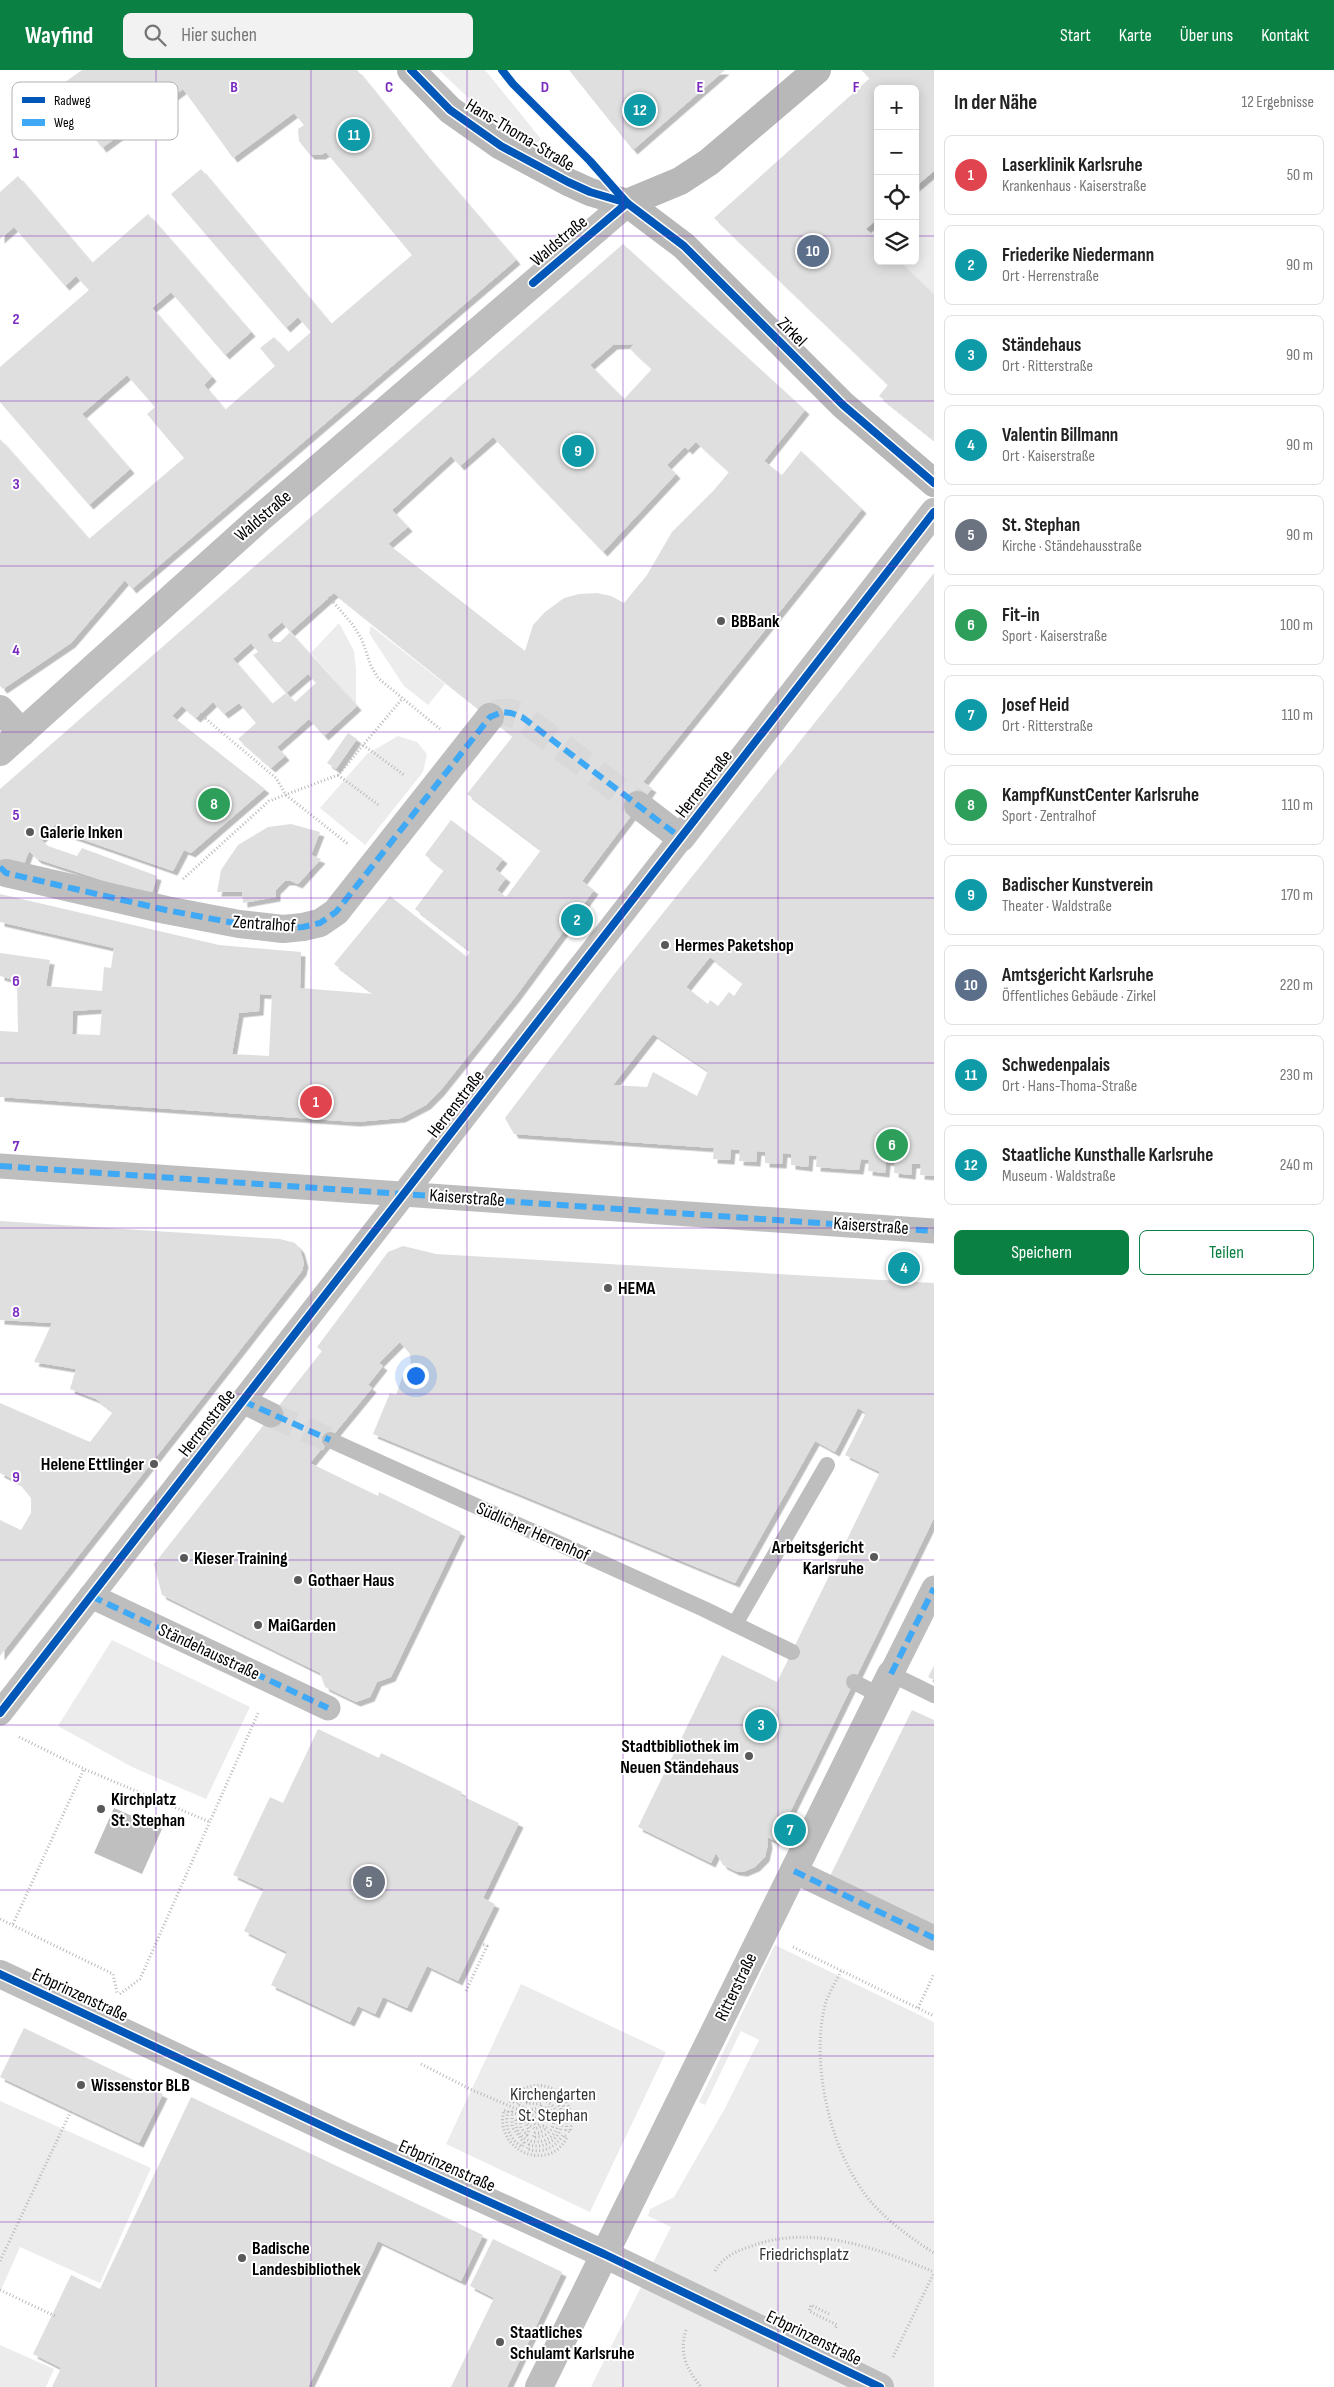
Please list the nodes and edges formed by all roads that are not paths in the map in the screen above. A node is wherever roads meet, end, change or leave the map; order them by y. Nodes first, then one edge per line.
1 (411, 70) edge
2 (817, 70) edge
3 (627, 202) junction
4 (934, 483) edge
5 (934, 512) edge
6 (0, 709) edge
7 (490, 717) tunnel mouth
8 (22, 733) junction
9 (0, 752) edge
10 (638, 806) tunnel mouth
11 (681, 838) junction
12 (6, 874) dead end
13 (0, 1166) edge
14 (406, 1194) junction
15 (934, 1231) edge
16 (243, 1401) junction
17 (271, 1415) tunnel mouth
18 (330, 1440) tunnel mouth
19 (827, 1465) dead end
20 (934, 1588) edge
21 (91, 1596) junction
22 (736, 1624) junction
23 (792, 1652) dead end
24 (854, 1682) dead end
25 (886, 1685) junction
26 (934, 1695) edge
27 (328, 1708) dead end
28 (0, 1713) edge
29 (794, 1871) junction
30 (934, 1938) edge
31 (0, 1974) edge
32 (604, 2254) junction
33 (539, 2387) edge
34 (880, 2387) edge

1 - 3 main road, Hans-Thoma-Straße
2 - 3 main road, Waldstraße
3 - 4 main road, Zirkel
3 - 8 street, Waldstraße
5 - 11 street, Herrenstraße
6 - 8 street
7 - 12 street, Zentralhof
8 - 9 street, Waldstraße
10 - 11 street
11 - 14 street, Herrenstraße
13 - 14 street, Kaiserstraße
14 - 15 street, Kaiserstraße
14 - 16 street, Herrenstraße
16 - 17 street
16 - 21 street, Herrenstraße
18 - 22 lane, Südlicher Herrenhof
19 - 22 lane
20 - 25 street, Ritterstraße
21 - 27 street, Ständehausstraße
21 - 28 street, Herrenstraße
22 - 23 lane, Südlicher Herrenhof
24 - 25 lane
25 - 26 lane
25 - 29 street, Ritterstraße
29 - 30 street
29 - 32 street, Ritterstraße
31 - 32 street, Erbprinzenstraße
32 - 33 street, Ritterstraße
32 - 34 street, Erbprinzenstraße

